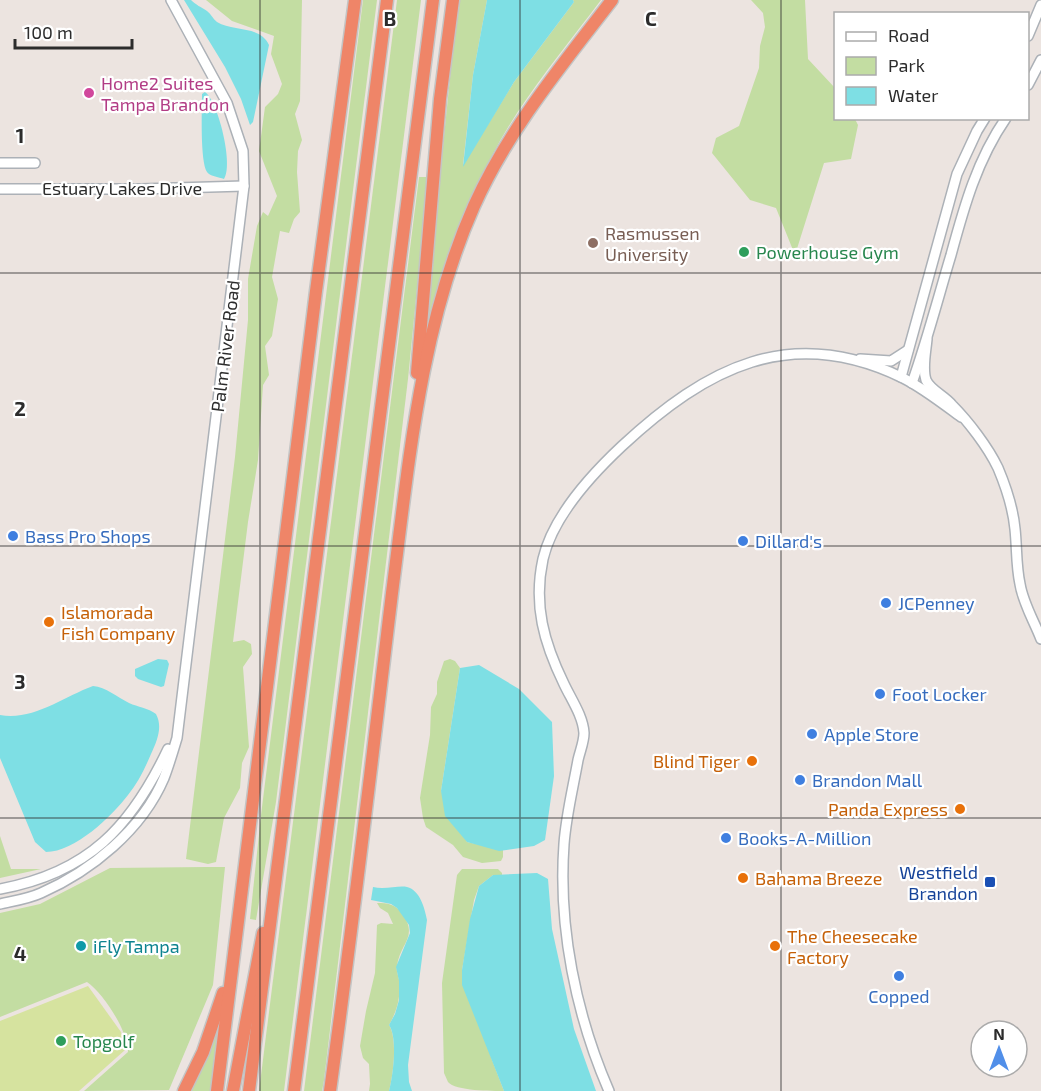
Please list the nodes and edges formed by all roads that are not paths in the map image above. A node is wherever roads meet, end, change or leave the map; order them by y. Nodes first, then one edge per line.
1 (171, 0) edge
2 (355, 0) edge
3 (387, 0) edge
4 (433, 0) edge
5 (453, 0) edge
6 (612, 0) edge
7 (1041, 5) edge
8 (1029, 34) edge
9 (1041, 60) edge
10 (1029, 83) edge
11 (984, 120) edge
12 (1005, 120) edge
13 (0, 163) edge
14 (35, 163) dead end
15 (244, 186) junction
16 (0, 189) edge
17 (927, 339) junction
18 (908, 350) junction
19 (852, 359) junction
20 (901, 377) junction
21 (912, 383) junction
22 (961, 417) junction
23 (412, 440) junction
24 (1041, 639) edge
25 (180, 706) junction
26 (0, 889) edge
27 (274, 898) junction
28 (0, 904) edge
29 (233, 957) junction
30 (184, 1091) edge
31 (218, 1091) edge
32 (233, 1091) edge
33 (249, 1091) edge
34 (294, 1091) edge
35 (330, 1091) edge
36 (609, 1091) edge

1 - 15 street, Palm River Road
2 - 29 highway
3 - 27 highway
4 - 34 highway
5 - 23 highway
6 - 23 highway
7 - 8 street
9 - 10 street
11 - 18 street
12 - 17 street
13 - 14 street
15 - 16 street, Estuary Lakes Drive
15 - 25 street, Palm River Road
17 - 21 street
17 - 22 street
18 - 19 street
18 - 20 street
19 - 20 street
19 - 36 street
20 - 21 street
21 - 22 street
22 - 24 street
23 - 35 highway
25 - 26 street, Palm River Road
25 - 28 street, Palm River Road
27 - 32 highway
27 - 33 highway
29 - 30 highway
29 - 31 highway

